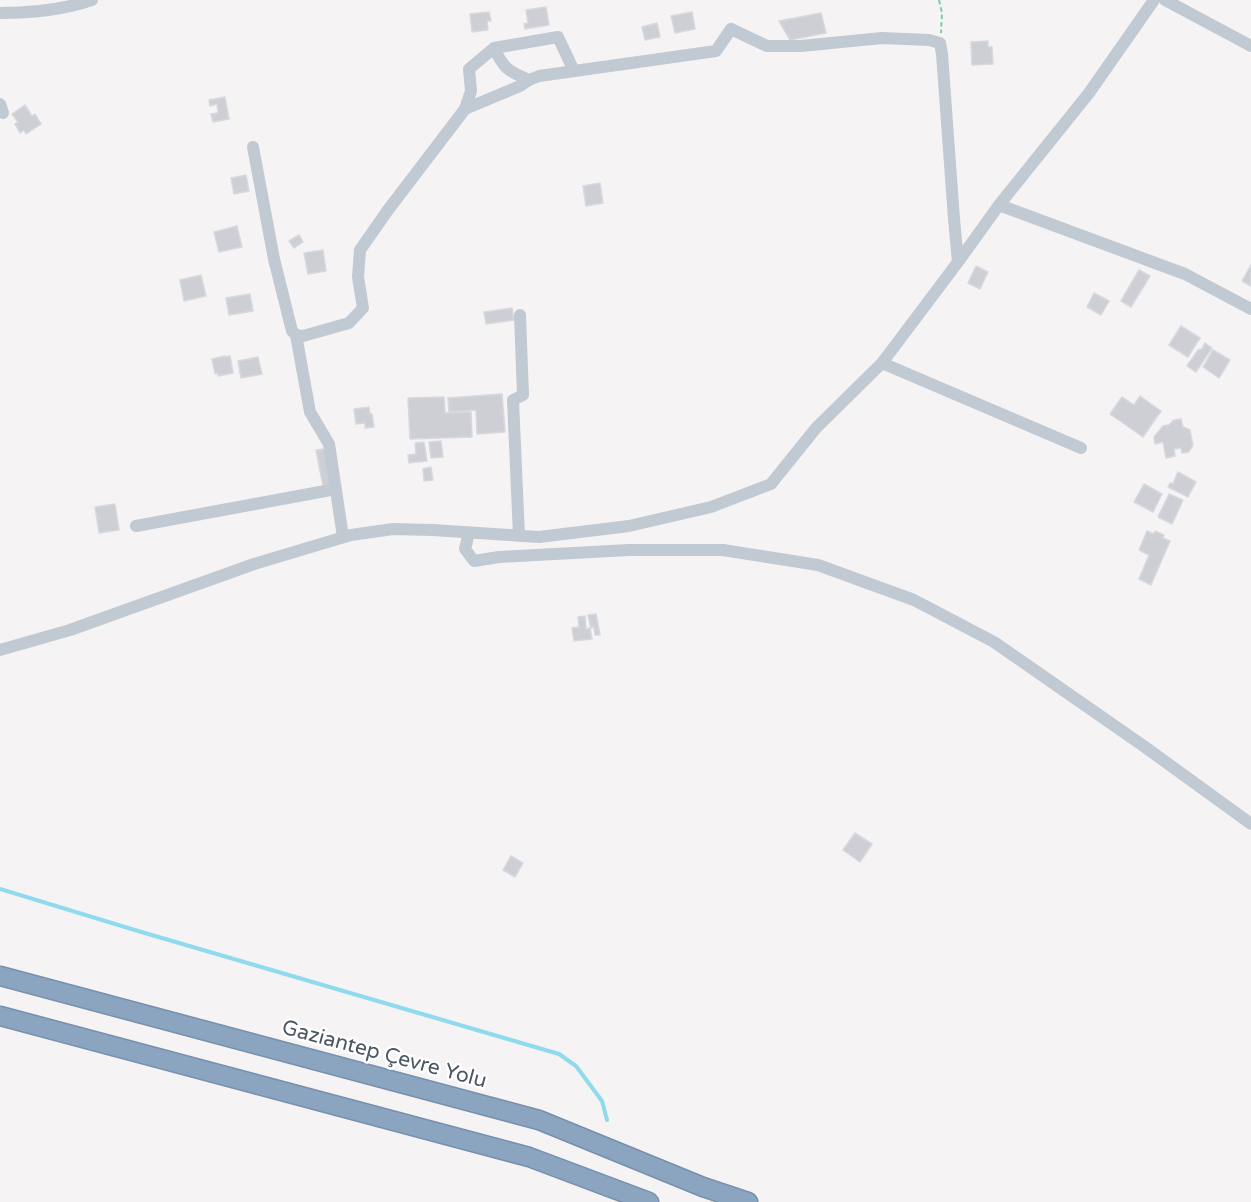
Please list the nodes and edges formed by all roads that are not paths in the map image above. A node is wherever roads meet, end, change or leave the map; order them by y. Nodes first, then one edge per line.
1 (92, 0) edge
2 (1154, 0) edge
3 (1165, 0) edge
4 (0, 13) edge
5 (1251, 45) edge
6 (494, 48) junction
7 (574, 71) junction
8 (529, 80) junction
9 (465, 109) junction
10 (253, 147) dead end
11 (999, 205) junction
12 (958, 262) junction
13 (1251, 309) edge
14 (520, 315) dead end
15 (296, 335) junction
16 (882, 363) junction
17 (1081, 448) dead end
18 (336, 489) junction
19 (136, 526) dead end
20 (469, 533) junction
21 (519, 536) junction
22 (343, 537) junction
23 (0, 650) edge
24 (1251, 824) edge
25 (0, 976) edge
26 (0, 1016) edge
27 (649, 1202) edge
28 (748, 1202) edge

1 - 4 street
2 - 11 street
3 - 5 street
6 - 7 street
6 - 8 street
6 - 9 street
7 - 8 street
7 - 12 street
8 - 9 street
9 - 15 street
10 - 15 street
11 - 12 street
11 - 13 street
12 - 16 street
14 - 21 street
15 - 18 street
16 - 17 street
16 - 21 street
18 - 19 street
18 - 22 street
20 - 21 street
20 - 22 street
20 - 24 street
22 - 23 street
25 - 28 highway, Gaziantep Çevre Yolu
26 - 27 highway

